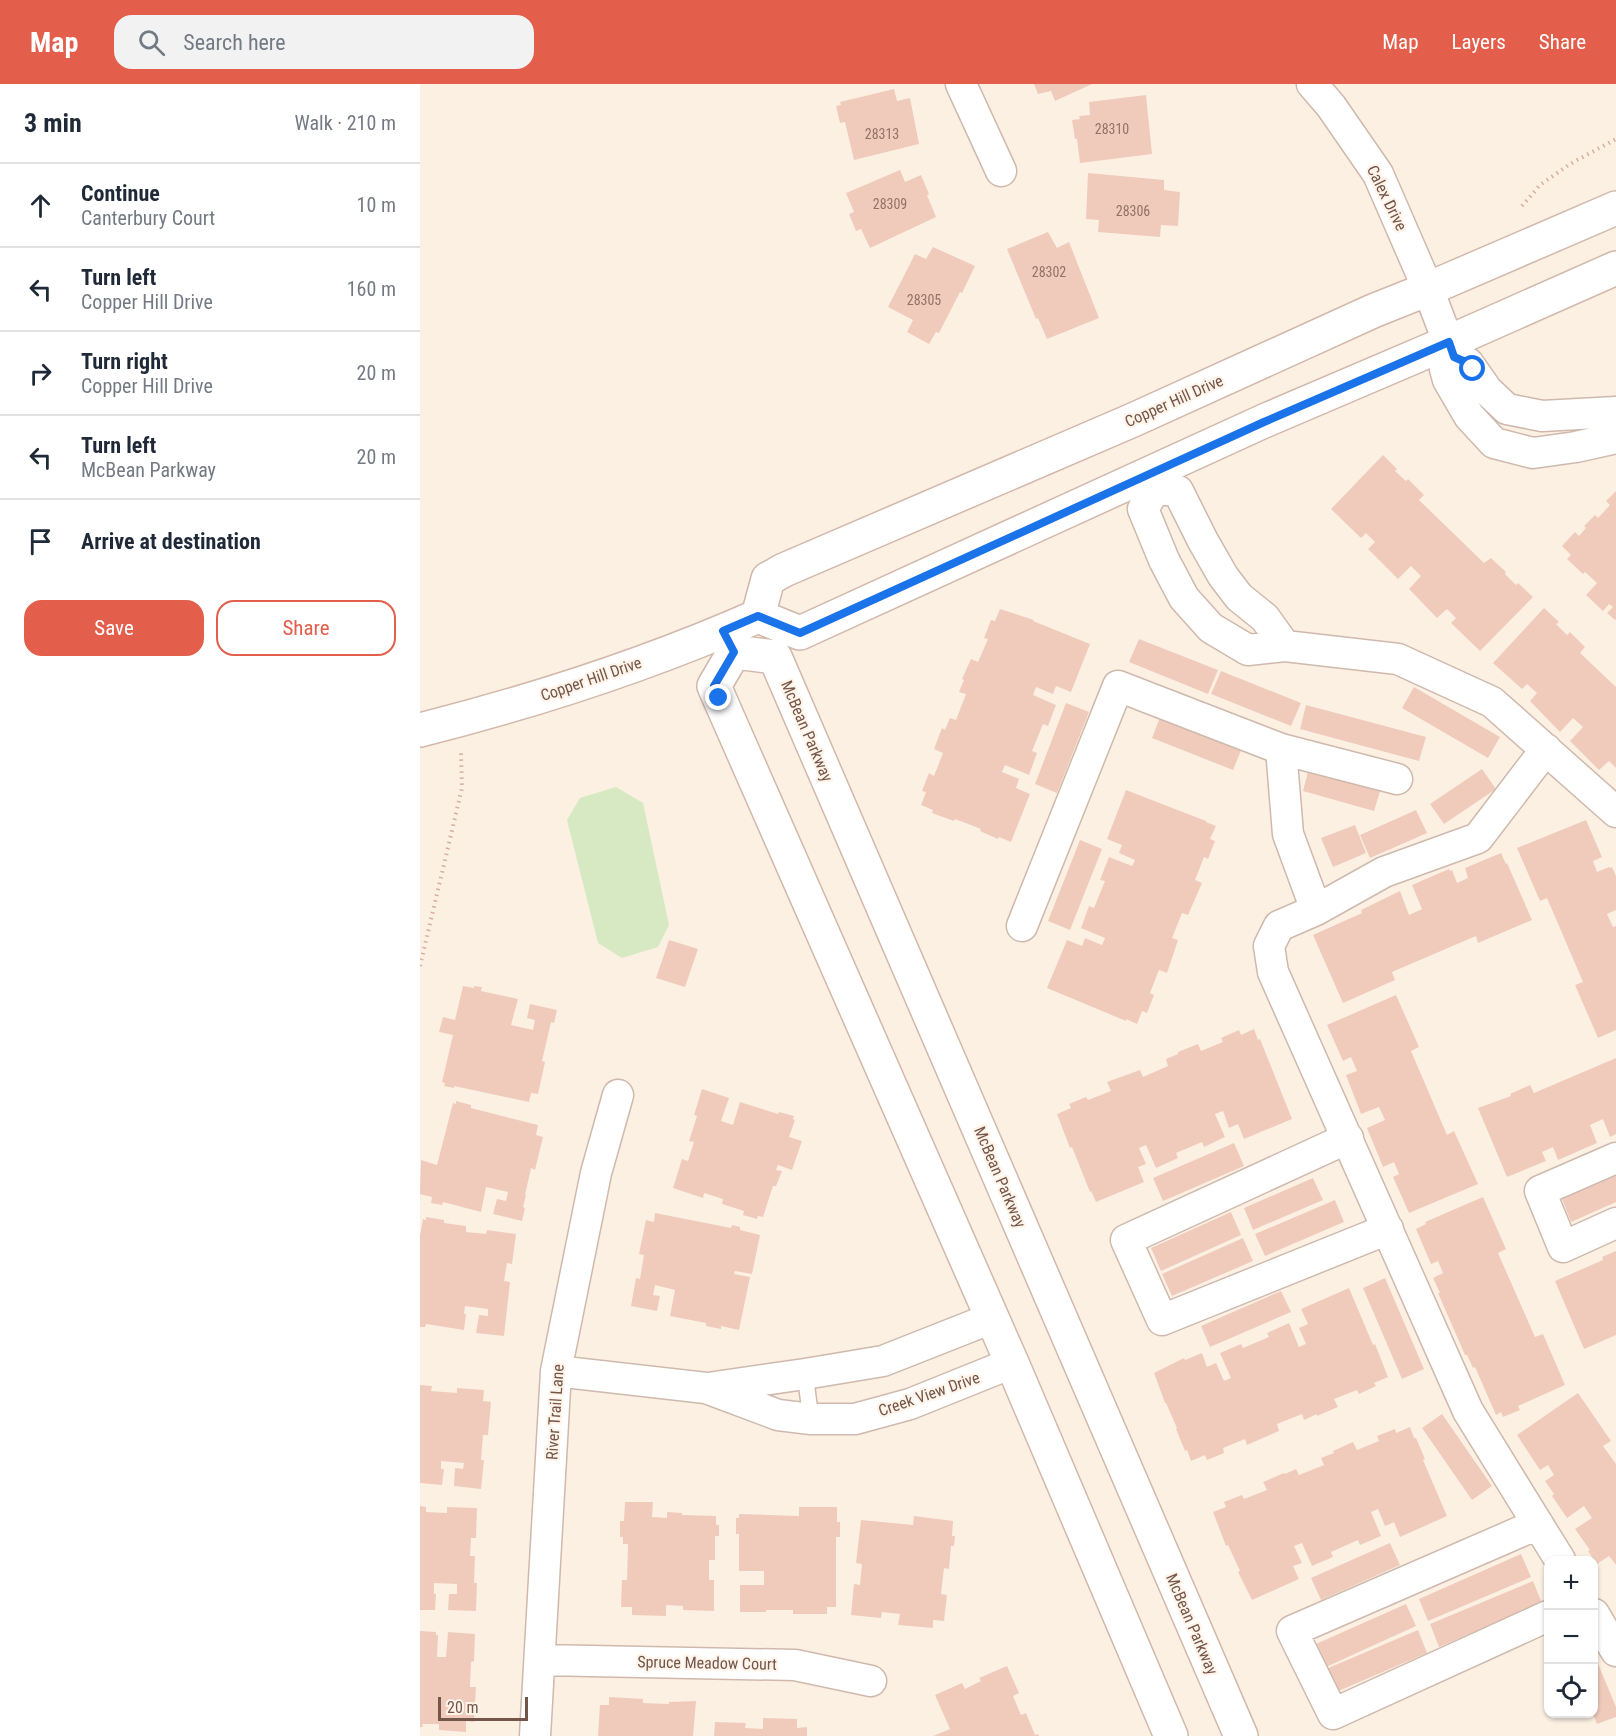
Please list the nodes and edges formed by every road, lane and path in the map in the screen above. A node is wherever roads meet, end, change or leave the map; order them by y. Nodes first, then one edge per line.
1 (961, 84) edge
2 (1312, 84) edge
3 (1616, 139) edge
4 (1001, 171) dead end
5 (1522, 206) dead end
6 (1616, 208) edge
7 (1616, 268) edge
8 (1428, 289) junction
9 (1452, 350) junction
10 (1616, 412) edge
11 (1542, 416) junction
12 (1616, 438) edge
13 (1533, 453) junction
14 (1151, 482) junction
15 (1203, 541) junction
16 (1164, 560) junction
17 (1239, 597) junction
18 (758, 616) junction
19 (1210, 628) junction
20 (729, 642) junction
21 (1285, 646) junction
22 (458, 720) junction
23 (420, 730) edge
24 (1281, 749) junction
25 (1546, 749) junction
26 (1397, 779) dead end
27 (1616, 812) edge
28 (1316, 910) junction
29 (1022, 926) dead end
30 (420, 966) edge
31 (618, 1095) dead end
32 (1348, 1138) junction
33 (1616, 1158) edge
34 (1616, 1223) edge
35 (1388, 1229) junction
36 (992, 1318) junction
37 (1012, 1363) junction
38 (556, 1371) junction
39 (805, 1374) junction
40 (706, 1388) junction
41 (811, 1419) junction
42 (1538, 1524) junction
43 (1558, 1556) edge
44 (1544, 1618) edge
45 (1598, 1622) edge
46 (1616, 1651) edge
47 (541, 1660) junction
48 (871, 1681) dead end
49 (535, 1736) edge
50 (1171, 1736) edge
51 (1241, 1736) edge

1 - 4 street
2 - 8 street, Calex Drive
3 - 5 path
6 - 8 main road, Copper Hill Drive
7 - 9 main road
8 - 9 street, Calex Drive
8 - 18 main road, Copper Hill Drive
9 - 11 street
9 - 13 street
9 - 14 main road
10 - 11 street
11 - 13 street
12 - 13 street
14 - 15 street
14 - 16 street
14 - 18 main road
15 - 16 street
15 - 17 street
16 - 19 street
17 - 19 street
17 - 21 street
18 - 20 main road, Copper Hill Drive
19 - 21 street
20 - 22 main road, Copper Hill Drive
20 - 36 main road
20 - 51 main road, McBean Parkway
21 - 25 street
22 - 23 main road, Copper Hill Drive
22 - 30 path
24 - 26 street
24 - 28 street
24 - 29 street
25 - 27 street
25 - 28 street
28 - 32 street
31 - 38 street, River Trail Lane
32 - 35 street
32 - 35 street
33 - 34 street
35 - 42 street
36 - 37 main road
36 - 39 street, Creek View Drive
37 - 41 street, Creek View Drive
37 - 50 main road
38 - 40 street, Creek View Drive
38 - 47 street, River Trail Lane
39 - 40 street, Creek View Drive
39 - 41 lane
40 - 41 street, Creek View Drive
42 - 43 street
42 - 44 street
45 - 46 street
47 - 48 street, Spruce Meadow Court
47 - 49 street, River Trail Lane

